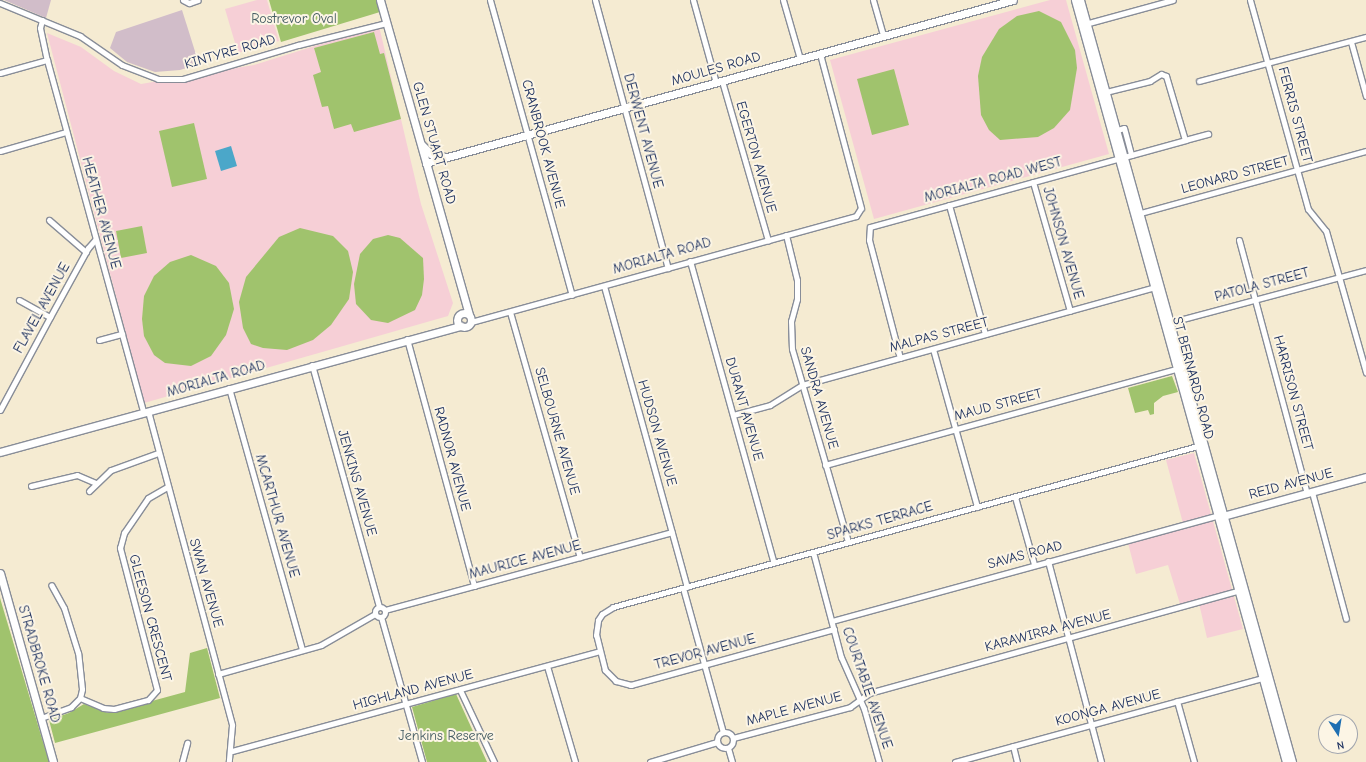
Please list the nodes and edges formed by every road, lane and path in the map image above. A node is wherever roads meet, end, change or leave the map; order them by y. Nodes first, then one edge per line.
1 (183, 0) edge
2 (198, 0) edge
3 (380, 0) edge
4 (490, 0) edge
5 (595, 0) edge
6 (693, 0) edge
7 (784, 0) edge
8 (873, 0) edge
9 (1014, 0) edge
10 (1075, 0) edge
11 (1080, 0) edge
12 (1173, 0) edge
13 (1250, 0) edge
14 (0, 2) edge
15 (42, 20) junction
16 (386, 23) junction
17 (1084, 24) junction
18 (883, 36) junction
19 (1366, 37) edge
20 (1351, 42) junction
21 (820, 54) junction
22 (800, 59) junction
23 (47, 60) junction
24 (1268, 64) junction
25 (0, 73) edge
26 (1199, 81) dead end
27 (719, 82) junction
28 (1106, 92) junction
29 (1366, 96) edge
30 (624, 108) junction
31 (66, 132) junction
32 (1208, 134) dead end
33 (528, 135) junction
34 (1185, 140) junction
35 (421, 143) junction
36 (0, 151) edge
37 (1366, 152) edge
38 (448, 157) junction
39 (1125, 157) junction
40 (426, 163) junction
41 (1297, 170) junction
42 (1033, 182) junction
43 (949, 205) junction
44 (1137, 214) junction
45 (49, 220) dead end
46 (786, 235) junction
47 (96, 240) junction
48 (768, 240) junction
49 (1239, 240) dead end
50 (86, 252) junction
51 (690, 261) junction
52 (668, 268) junction
53 (1366, 270) edge
54 (1339, 277) junction
55 (604, 286) junction
56 (1157, 287) junction
57 (461, 294) junction
58 (572, 295) junction
59 (19, 300) dead end
60 (1256, 300) junction
61 (1070, 311) junction
62 (510, 312) junction
63 (469, 314) junction
64 (459, 315) junction
65 (50, 316) junction
66 (471, 322) junction
67 (1167, 323) junction
68 (461, 326) junction
69 (438, 331) junction
70 (122, 334) junction
71 (985, 334) junction
72 (407, 339) junction
73 (98, 340) dead end
74 (933, 349) junction
75 (900, 358) junction
76 (312, 365) junction
77 (1180, 368) junction
78 (1366, 372) edge
79 (802, 385) junction
80 (229, 388) junction
81 (0, 410) edge
82 (145, 412) junction
83 (733, 415) junction
84 (955, 429) junction
85 (1201, 445) junction
86 (0, 452) edge
87 (158, 453) junction
88 (825, 465) junction
89 (1366, 477) edge
90 (96, 483) junction
91 (31, 486) dead end
92 (167, 488) junction
93 (89, 491) dead end
94 (1310, 493) junction
95 (1016, 497) junction
96 (977, 506) junction
97 (1220, 515) junction
98 (672, 532) junction
99 (848, 542) junction
100 (813, 552) junction
101 (580, 557) junction
102 (1048, 561) junction
103 (774, 563) junction
104 (1034, 564) junction
105 (0, 573) edge
106 (51, 585) dead end
107 (474, 586) junction
108 (685, 587) junction
109 (1241, 590) junction
110 (379, 607) junction
111 (385, 610) junction
112 (376, 614) junction
113 (381, 617) junction
114 (1346, 619) dead end
115 (832, 621) junction
116 (834, 629) junction
117 (1068, 638) junction
118 (302, 650) junction
119 (600, 651) junction
120 (705, 664) junction
121 (547, 666) junction
122 (218, 674) junction
123 (1265, 677) junction
124 (460, 690) junction
125 (80, 698) junction
126 (860, 699) junction
127 (1177, 701) junction
128 (406, 705) junction
129 (41, 718) junction
130 (1091, 725) junction
131 (723, 732) junction
132 (733, 738) junction
133 (717, 742) junction
134 (187, 744) dead end
135 (1013, 746) junction
136 (728, 748) junction
137 (232, 751) junction
138 (53, 762) edge
139 (182, 762) edge
140 (230, 762) edge
141 (422, 762) edge
142 (494, 762) edge
143 (575, 762) edge
144 (650, 762) edge
145 (732, 762) edge
146 (879, 762) edge
147 (955, 762) edge
148 (1017, 762) edge
149 (1101, 762) edge
150 (1194, 762) edge
151 (1286, 762) edge
152 (1292, 762) edge

1 - 2 street
3 - 16 main road, GLEN STUART ROAD
4 - 33 street, CRANBROOK AVENUE
5 - 30 street, DERWENT AVENUE
6 - 27 street, EGERTON AVENUE
7 - 22 street
8 - 18 street
9 - 18 main road, MOULES ROAD
10 - 17 main road, ST BERNARDS ROAD
11 - 17 main road, ST BERNARDS ROAD
12 - 17 street
13 - 24 street, FERRIS STREET
14 - 15 street, KINTYRE ROAD
15 - 16 street, KINTYRE ROAD
15 - 23 street, HEATHER AVENUE
16 - 35 main road, GLEN STUART ROAD
17 - 28 main road, ST BERNARDS ROAD
17 - 39 main road, ST BERNARDS ROAD
18 - 21 main road, MOULES ROAD
19 - 20 street
20 - 24 street
20 - 29 street
21 - 22 main road, MOULES ROAD
21 - 46 street, MORIALTA ROAD
22 - 27 main road, MOULES ROAD
23 - 25 street
23 - 31 street, HEATHER AVENUE
24 - 26 street
24 - 41 street, FERRIS STREET
27 - 30 main road, MOULES ROAD
27 - 48 street, EGERTON AVENUE
28 - 34 street
28 - 39 main road, ST BERNARDS ROAD
30 - 33 main road, MOULES ROAD
30 - 52 street, DERWENT AVENUE
31 - 36 street
31 - 47 street, HEATHER AVENUE
32 - 34 street, MORIALTA ROAD WEST
33 - 38 main road, MOULES ROAD
33 - 58 street, CRANBROOK AVENUE
34 - 39 street, MORIALTA ROAD WEST
35 - 38 main road
35 - 40 main road, GLEN STUART ROAD
37 - 41 street, LEONARD STREET
38 - 40 main road, MOULES ROAD
39 - 42 street, MORIALTA ROAD WEST
39 - 44 main road, ST BERNARDS ROAD
40 - 57 main road, GLEN STUART ROAD
41 - 44 street, LEONARD STREET
41 - 54 street, FERRIS STREET
42 - 43 street, MORIALTA ROAD WEST
42 - 61 street, JOHNSON AVENUE
43 - 71 street
43 - 75 street, MORIALTA ROAD WEST
44 - 56 main road, ST BERNARDS ROAD
45 - 50 street
46 - 48 street, MORIALTA ROAD
46 - 79 street, SANDRA AVENUE
47 - 50 street, FLAVEL AVENUE
47 - 70 street, HEATHER AVENUE
48 - 51 street, MORIALTA ROAD
49 - 60 street, HARRISON STREET
50 - 65 street, FLAVEL AVENUE
51 - 52 street, MORIALTA ROAD
51 - 83 street, DURANT AVENUE
52 - 55 street, MORIALTA ROAD
53 - 54 street, PATOLA STREET
54 - 60 street, PATOLA STREET
54 - 78 street
55 - 58 street, MORIALTA ROAD
55 - 98 street, HUDSON AVENUE
56 - 61 street, MALPAS STREET
56 - 67 main road, ST BERNARDS ROAD
57 - 63 main road, GLEN STUART ROAD
57 - 64 main road, GLEN STUART ROAD
58 - 62 street, MORIALTA ROAD
59 - 65 street
60 - 67 street, PATOLA STREET
60 - 94 street, HARRISON STREET
61 - 71 street, MALPAS STREET
62 - 66 street, MORIALTA ROAD
62 - 101 street, SELBOURNE AVENUE
63 - 64 main road
63 - 66 main road
64 - 68 main road
64 - 69 main road, MORIALTA ROAD
65 - 81 street, FLAVEL AVENUE
66 - 68 main road
67 - 77 main road, ST BERNARDS ROAD
68 - 69 main road, MORIALTA ROAD
69 - 72 main road, MORIALTA ROAD
70 - 73 street
70 - 82 street, HEATHER AVENUE
71 - 74 street, MALPAS STREET
72 - 76 main road, MORIALTA ROAD
72 - 107 street, RADNOR AVENUE
74 - 75 street, MALPAS STREET
74 - 84 street
75 - 79 street, MALPAS STREET
76 - 80 main road, MORIALTA ROAD
76 - 110 street, JENKINS AVENUE
77 - 84 street, MAUD STREET
77 - 85 main road, ST BERNARDS ROAD
79 - 83 street, MALPAS STREET
79 - 88 street, SANDRA AVENUE
80 - 82 main road, MORIALTA ROAD
80 - 118 street, MCARTHUR AVENUE
82 - 86 main road, MORIALTA ROAD
82 - 87 street, SWAN AVENUE
83 - 103 street, DURANT AVENUE
84 - 88 street, MAUD STREET
84 - 96 street
85 - 95 street, SPARKS TERRACE
85 - 97 main road, ST BERNARDS ROAD
87 - 90 street
87 - 92 street, SWAN AVENUE
88 - 99 street, SANDRA AVENUE
89 - 94 main road, REID AVENUE
90 - 91 street
90 - 93 street
92 - 122 street, SWAN AVENUE
92 - 125 street, GLEESON CRESCENT
94 - 97 main road, REID AVENUE
94 - 114 street, HARRISON STREET
95 - 96 street, SPARKS TERRACE
95 - 104 street
96 - 99 street, SPARKS TERRACE
97 - 102 street, SAVAS ROAD
97 - 109 main road, ST BERNARDS ROAD
98 - 101 street, MAURICE AVENUE
98 - 108 street, HUDSON AVENUE
99 - 100 street, SPARKS TERRACE
100 - 103 street, SPARKS TERRACE
100 - 115 street, COURTABIE AVENUE
101 - 107 street, MAURICE AVENUE
102 - 104 street, SAVAS ROAD
102 - 117 street
103 - 108 street, SPARKS TERRACE
104 - 115 street, SAVAS ROAD
105 - 129 main road, STRADBROKE ROAD
106 - 125 street
107 - 111 street, MAURICE AVENUE
108 - 119 street, SPARKS TERRACE
108 - 120 street, HUDSON AVENUE
109 - 117 street, KARAWIRRA AVENUE
109 - 123 main road, ST BERNARDS ROAD
110 - 111 street
110 - 112 street
111 - 113 street
112 - 113 street
112 - 118 street
113 - 128 street
115 - 116 street, COURTABIE AVENUE
116 - 120 street, TREVOR AVENUE
116 - 126 street, COURTABIE AVENUE
117 - 126 street, KARAWIRRA AVENUE
117 - 130 street
118 - 122 street
119 - 120 street, TREVOR AVENUE
119 - 121 street, HIGHLAND AVENUE
120 - 131 street, HUDSON AVENUE
121 - 124 street, HIGHLAND AVENUE
121 - 143 street
122 - 137 street, SWAN AVENUE
123 - 127 street, KOONGA AVENUE
123 - 151 main road, ST BERNARDS ROAD
123 - 152 main road, ST BERNARDS ROAD
124 - 128 street, HIGHLAND AVENUE
124 - 142 street
125 - 129 street
126 - 132 street, MAPLE AVENUE
126 - 146 street, COURTABIE AVENUE
127 - 130 street, KOONGA AVENUE
127 - 150 street
128 - 137 street, HIGHLAND AVENUE
128 - 141 street
129 - 138 main road, STRADBROKE ROAD
130 - 135 street, KOONGA AVENUE
130 - 149 street
131 - 132 street
131 - 133 street
132 - 136 street
133 - 136 street
133 - 144 street
134 - 139 street
135 - 147 street, KOONGA AVENUE
135 - 148 street
136 - 145 street
137 - 140 street, SWAN AVENUE

